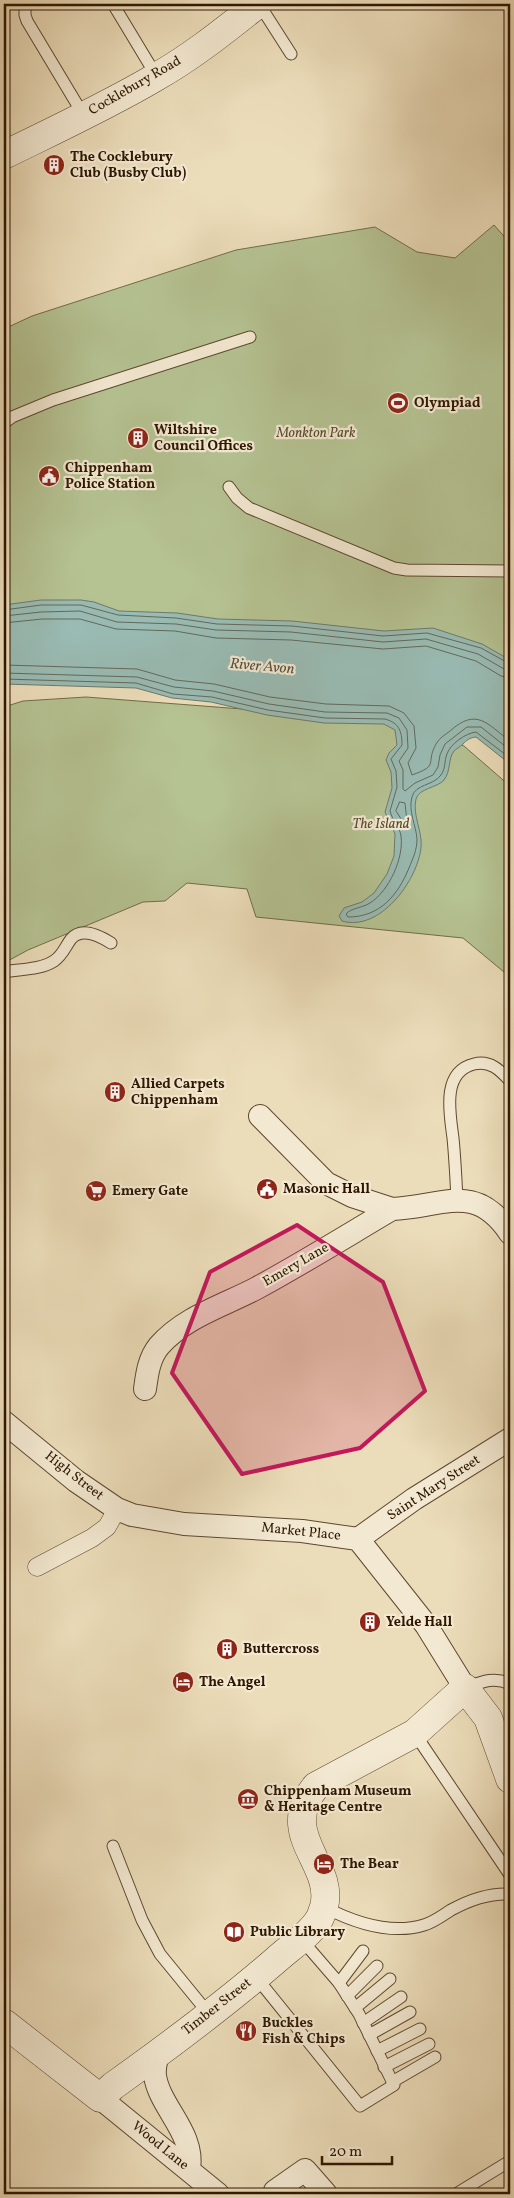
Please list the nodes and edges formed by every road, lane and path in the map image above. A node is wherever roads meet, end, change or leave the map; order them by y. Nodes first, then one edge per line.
1 (25, 4) edge
2 (113, 4) edge
3 (258, 4) edge
4 (291, 54) dead end
5 (157, 77) junction
6 (84, 116) junction
7 (4, 155) edge
8 (250, 337) dead end
9 (4, 423) edge
10 (229, 487) dead end
11 (510, 572) edge
12 (111, 943) dead end
13 (4, 972) edge
14 (510, 1081) edge
15 (260, 1116) dead end
16 (457, 1200) junction
17 (392, 1209) junction
18 (510, 1233) edge
19 (145, 1389) dead end
20 (4, 1422) edge
21 (510, 1439) edge
22 (117, 1509) junction
23 (150, 1519) joint
24 (358, 1539) junction
25 (37, 1566) dead end
26 (510, 1684) edge
27 (465, 1688) junction
28 (415, 1733) junction
29 (505, 1747) edge
30 (510, 1779) edge
31 (113, 1846) dead end
32 (510, 1875) edge
33 (510, 1894) edge
34 (324, 1907) junction
35 (300, 1938) junction
36 (363, 1951) dead end
37 (377, 1966) dead end
38 (256, 1977) junction
39 (390, 1979) dead end
40 (338, 1983) junction
41 (347, 1996) junction
42 (402, 1997) dead end
43 (355, 2008) junction
44 (410, 2012) dead end
45 (209, 2014) junction
46 (363, 2023) junction
47 (5, 2027) edge
48 (420, 2029) dead end
49 (369, 2035) junction
50 (429, 2044) dead end
51 (377, 2051) junction
52 (158, 2053) junction
53 (436, 2057) dead end
54 (384, 2066) junction
55 (392, 2082) junction
56 (100, 2098) junction
57 (510, 2161) edge
58 (189, 2169) junction
59 (275, 2191) dead end
60 (218, 2194) edge
61 (326, 2194) edge
62 (456, 2194) edge

1 - 6 lane
2 - 5 lane
3 - 4 lane
3 - 5 street, Cocklebury Road
5 - 6 street, Cocklebury Road
6 - 7 street, Cocklebury Road
8 - 9 lane
10 - 11 lane
12 - 13 lane
14 - 16 lane
15 - 17 street, Emery Lane
16 - 17 street, Emery Lane
16 - 18 street, Emery Lane
17 - 19 street, Emery Lane
20 - 22 street, High Street
21 - 24 street, Saint Mary Street
22 - 23 street, High Street
22 - 25 street
23 - 24 street, Market Place
24 - 27 street, Market Place
26 - 27 lane
27 - 28 street
27 - 29 street, Market Place
28 - 32 lane
28 - 34 street
29 - 30 street, Market Place
31 - 45 lane
33 - 34 lane
34 - 35 street, Timber Street
35 - 38 street, Timber Street
35 - 40 lane
36 - 40 lane
37 - 41 lane
38 - 45 street, Timber Street
38 - 55 lane
39 - 43 lane
40 - 41 lane
41 - 43 lane
42 - 46 lane
43 - 46 lane
44 - 49 lane
45 - 52 street, Timber Street
46 - 49 lane
47 - 56 street
48 - 51 lane
49 - 51 lane
50 - 54 lane
51 - 54 lane
52 - 56 street, Timber Street
52 - 58 street
53 - 55 lane
54 - 55 lane
56 - 58 street, Wood Lane
57 - 62 lane
58 - 60 street, Wood Lane
59 - 61 street

